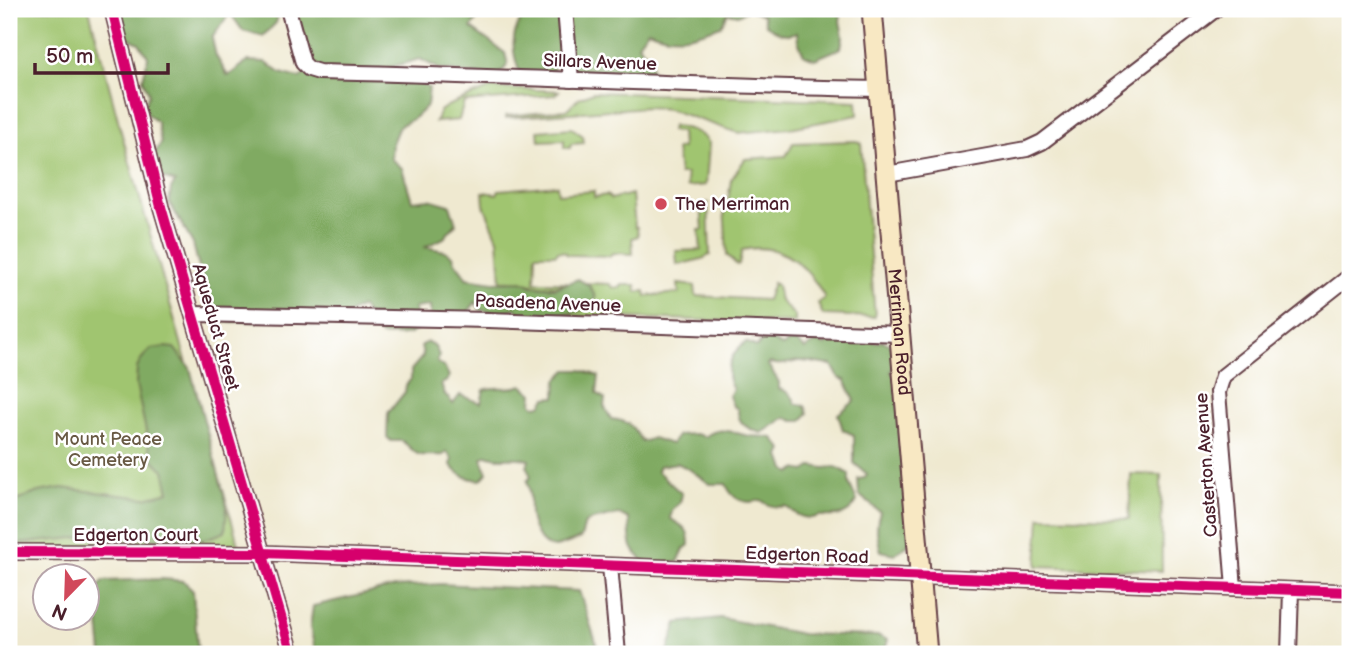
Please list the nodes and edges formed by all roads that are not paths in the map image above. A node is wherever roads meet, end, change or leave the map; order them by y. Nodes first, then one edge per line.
1 (112, 9) edge
2 (288, 9) edge
3 (565, 9) edge
4 (872, 9) edge
5 (1216, 9) edge
6 (571, 80) junction
7 (880, 89) junction
8 (887, 174) junction
9 (1350, 276) edge
10 (194, 314) junction
11 (901, 334) junction
12 (9, 552) edge
13 (263, 554) junction
14 (610, 566) junction
15 (921, 577) junction
16 (1234, 588) junction
17 (1292, 590) junction
18 (1350, 592) edge
19 (292, 654) edge
20 (618, 654) edge
21 (927, 654) edge
22 (1289, 654) edge

1 - 10 street, Aqueduct Street
2 - 6 street, Sillars Avenue
3 - 6 street
4 - 7 main road, Merriman Road
5 - 8 street
6 - 7 street, Sillars Avenue
7 - 8 main road, Merriman Road
8 - 11 main road, Merriman Road
9 - 16 street, Casterton Avenue
10 - 11 street, Pasadena Avenue
10 - 13 street, Aqueduct Street
11 - 15 main road, Merriman Road
12 - 13 street, Edgerton Court
13 - 14 street, Edgerton Road
13 - 19 street, Aqueduct Street
14 - 15 street, Edgerton Road
14 - 20 street
15 - 16 street, Edgerton Road
15 - 21 main road, Merriman Road
16 - 17 street, Edgerton Road
17 - 18 street, Edgerton Road
17 - 22 street

